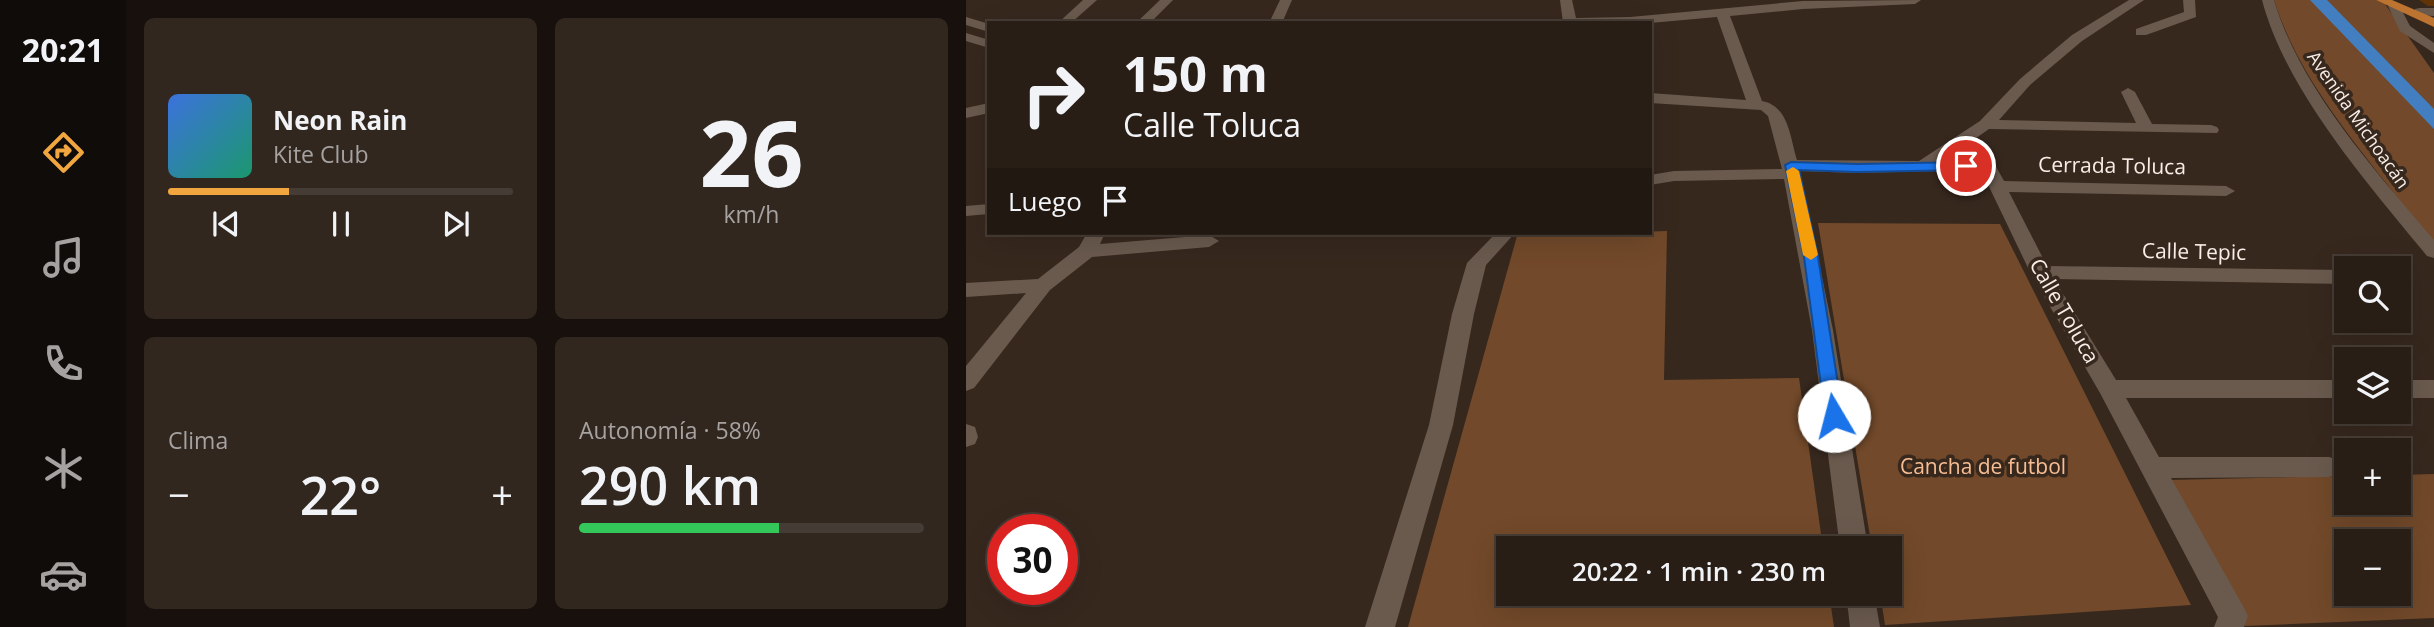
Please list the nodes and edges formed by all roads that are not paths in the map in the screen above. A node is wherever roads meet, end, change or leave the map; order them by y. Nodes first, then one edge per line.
1 (1091, 0) edge
2 (1167, 0) edge
3 (1286, 0) edge
4 (1566, 0) edge
5 (1915, 0) edge
6 (2138, 0) edge
7 (2189, 0) edge
8 (2268, 0) edge
9 (1802, 2) edge
10 (2390, 2) edge
11 (983, 8) dead end
12 (1722, 12) junction
13 (2420, 12) junction
14 (2434, 12) edge
15 (2434, 18) edge
16 (966, 20) edge
17 (1065, 21) edge
18 (1144, 21) edge
19 (1276, 21) edge
20 (1570, 21) edge
21 (1630, 21) edge
22 (2434, 23) edge
23 (987, 27) edge
24 (2141, 32) dead end
25 (2434, 35) edge
26 (966, 37) edge
27 (2417, 38) junction
28 (987, 43) edge
29 (2434, 49) edge
30 (2128, 92) dead end
31 (1652, 98) edge
32 (1755, 104) junction
33 (987, 108) edge
34 (966, 113) edge
35 (1986, 124) junction
36 (2147, 129) junction
37 (2211, 130) dead end
38 (1922, 167) junction
39 (1792, 170) junction
40 (1652, 180) edge
41 (1997, 186) junction
42 (2226, 191) dead end
43 (987, 209) edge
44 (966, 211) edge
45 (1504, 235) edge
46 (1209, 241) dead end
47 (1091, 242) edge
48 (2434, 252) edge
49 (2040, 272) junction
50 (2334, 277) edge
51 (1043, 285) junction
52 (966, 290) edge
53 (966, 382) edge
54 (2109, 389) junction
55 (2334, 389) edge
56 (2411, 389) edge
57 (2434, 389) edge
58 (2329, 467) dead end
59 (2152, 468) junction
60 (1852, 536) edge
61 (1862, 606) edge
62 (1380, 627) edge
63 (1865, 627) edge
64 (2229, 627) edge

1 - 17 street
2 - 18 street
3 - 19 street
4 - 20 street
5 - 9 street
6 - 35 street
7 - 24 street
8 - 48 street, Avenida Michoacán
9 - 12 street
10 - 13 main road
10 - 22 main road
10 - 27 street
11 - 16 street
12 - 21 street
12 - 32 street
13 - 14 street
13 - 15 main road
16 - 23 street
25 - 27 street
26 - 28 street
27 - 29 street
30 - 36 street
31 - 32 street
32 - 39 street
33 - 34 street
35 - 36 street
35 - 38 street
36 - 37 street
38 - 39 street, Calle Toluca
38 - 41 street, Calle Toluca
39 - 40 street, Calle Toluca
39 - 60 street
41 - 42 street, Cerrada Toluca
41 - 49 street, Calle Toluca
43 - 44 street
45 - 62 street
46 - 47 street
47 - 51 street
49 - 50 street, Calle Tepic
49 - 54 street, Calle Toluca
51 - 52 street
51 - 53 street
54 - 55 street
54 - 59 street, Calle Toluca
56 - 57 street
58 - 59 street
59 - 64 street, Calle Toluca
61 - 63 street

